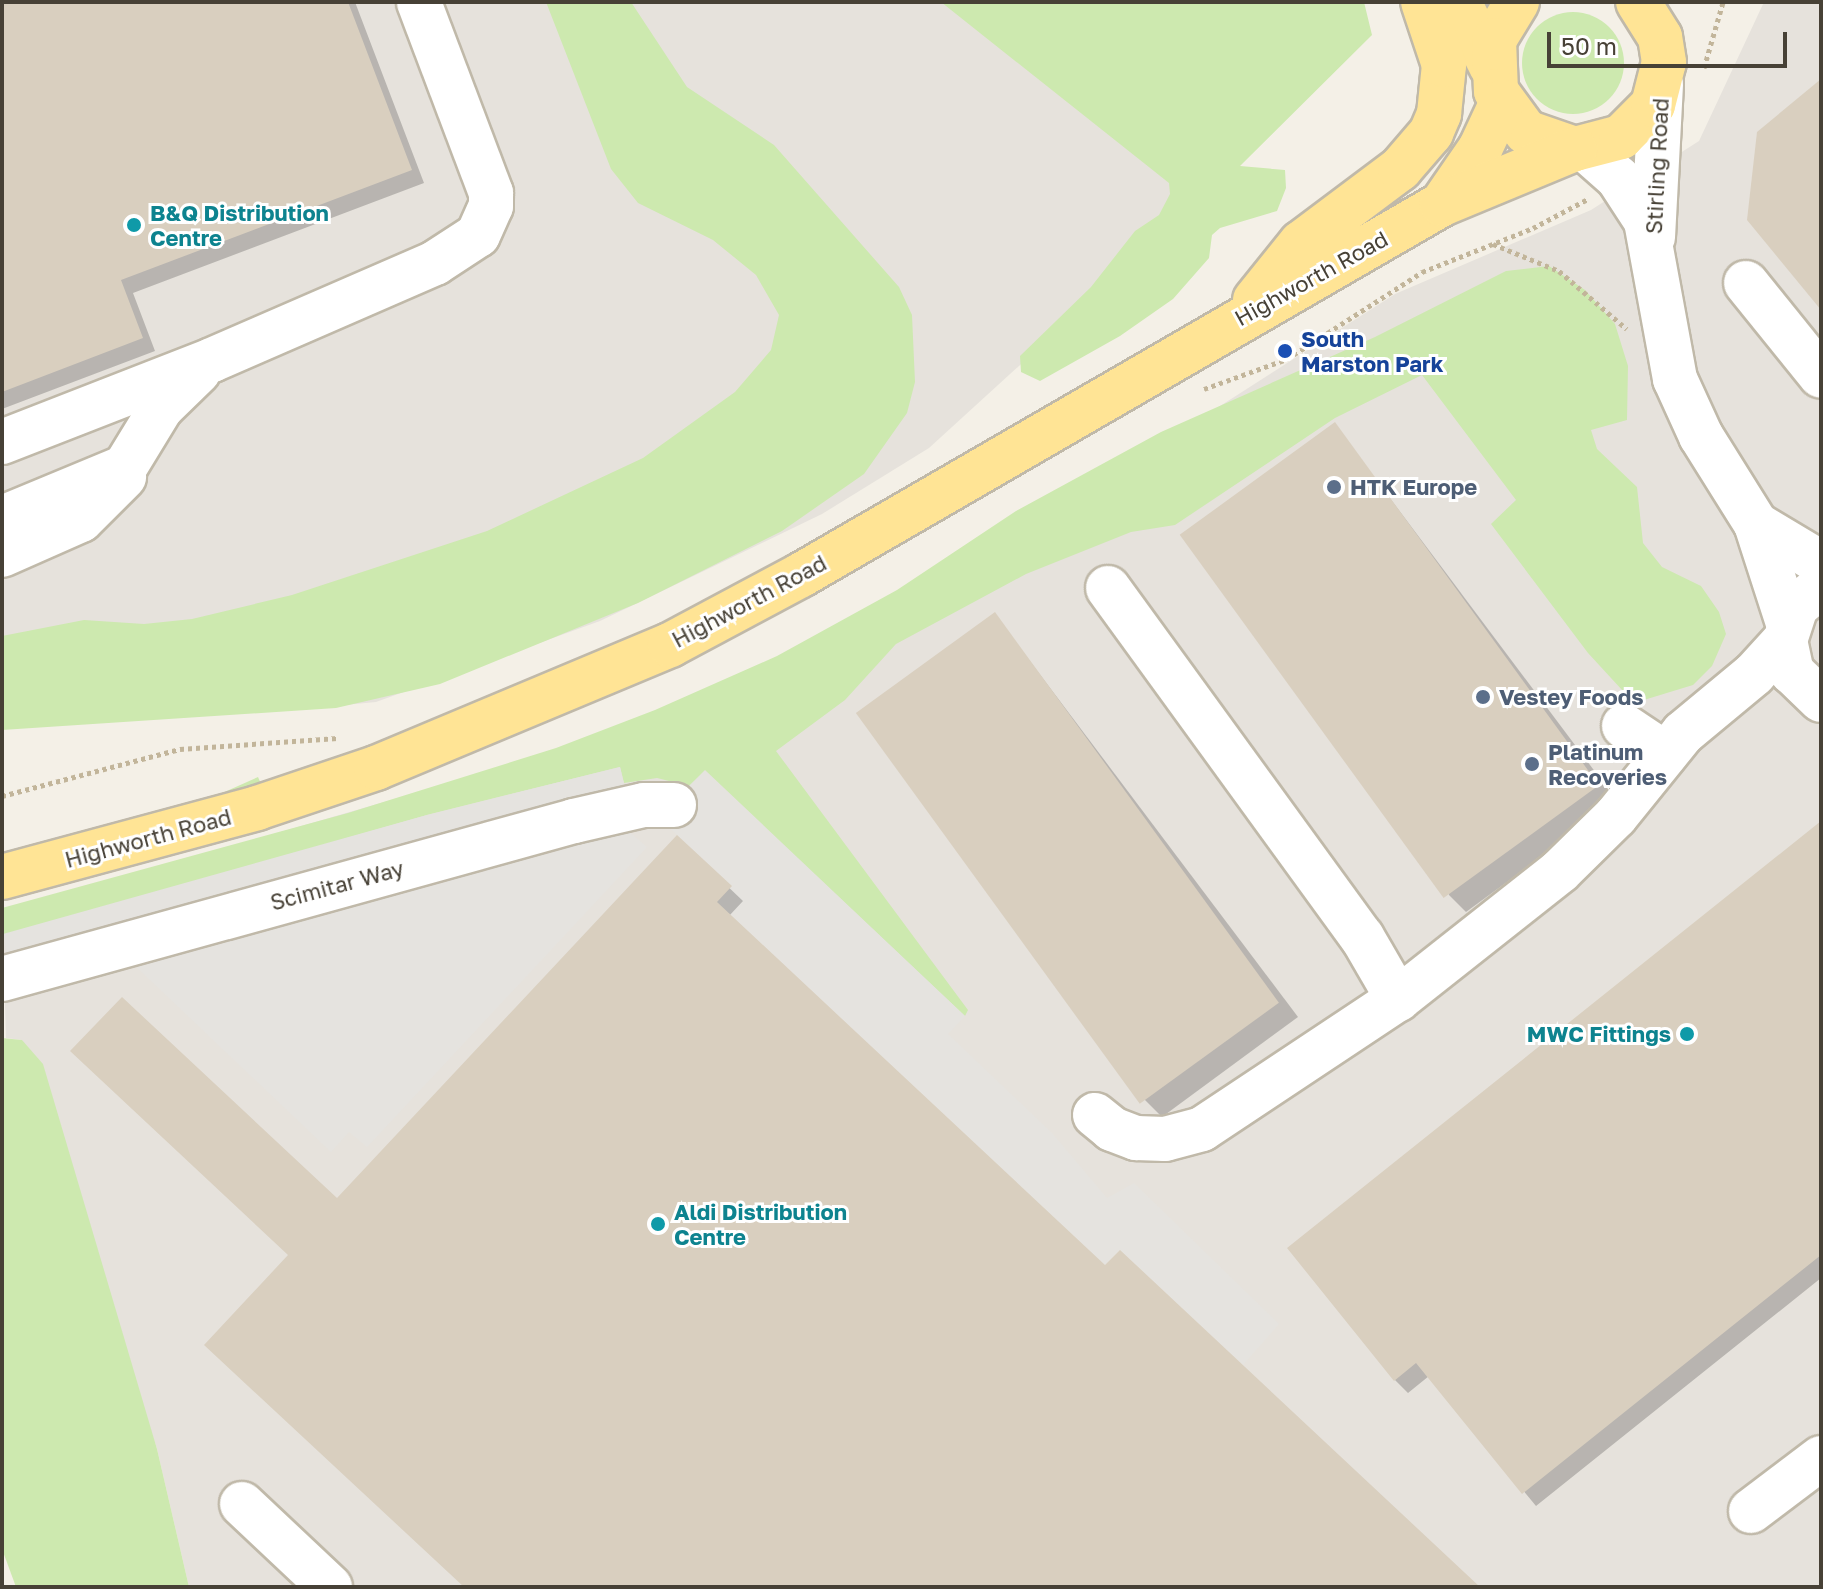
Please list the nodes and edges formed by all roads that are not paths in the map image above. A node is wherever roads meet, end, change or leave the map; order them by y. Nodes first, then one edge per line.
1 (419, 2) edge
2 (1423, 2) edge
3 (1459, 2) edge
4 (1517, 2) edge
5 (1638, 2) edge
6 (1681, 2) edge
7 (1675, 76) junction
8 (1497, 84) junction
9 (1580, 149) junction
10 (1442, 204) junction
11 (1653, 248) junction
12 (1746, 283) dead end
13 (1241, 317) junction
14 (212, 360) junction
15 (1821, 376) edge
16 (2, 442) edge
17 (134, 458) junction
18 (2, 518) edge
19 (1756, 524) junction
20 (2, 555) edge
21 (1821, 563) edge
22 (1821, 586) edge
23 (1108, 588) dead end
24 (1787, 631) junction
25 (1816, 697) edge
26 (1704, 716) junction
27 (1624, 726) dead end
28 (1666, 754) junction
29 (674, 805) dead end
30 (2, 877) edge
31 (2, 979) edge
32 (1398, 999) junction
33 (1095, 1115) dead end
34 (1821, 1458) edge
35 (242, 1504) dead end
36 (1751, 1511) dead end
37 (330, 1587) edge

1 - 14 street
2 - 13 main road
3 - 8 main road
4 - 8 main road, Highworth Road
5 - 7 main road
6 - 7 main road
7 - 9 main road, Highworth Road
7 - 11 street, Stirling Road
8 - 9 main road
8 - 10 main road, Highworth Road
9 - 10 main road, Highworth Road
9 - 11 street, Stirling Road
10 - 13 main road, Highworth Road
11 - 19 street, Stirling Road
12 - 15 street
13 - 30 main road, Highworth Road
14 - 16 street
14 - 17 street
17 - 18 street
17 - 20 street
19 - 21 street, Stirling Road
19 - 24 street, Stirling Road
22 - 24 street
23 - 32 street
24 - 25 street, Stirling Road
24 - 26 street
25 - 26 street
26 - 28 street
27 - 28 street
28 - 32 street
29 - 31 street, Scimitar Way
32 - 33 street
34 - 36 street
35 - 37 street

